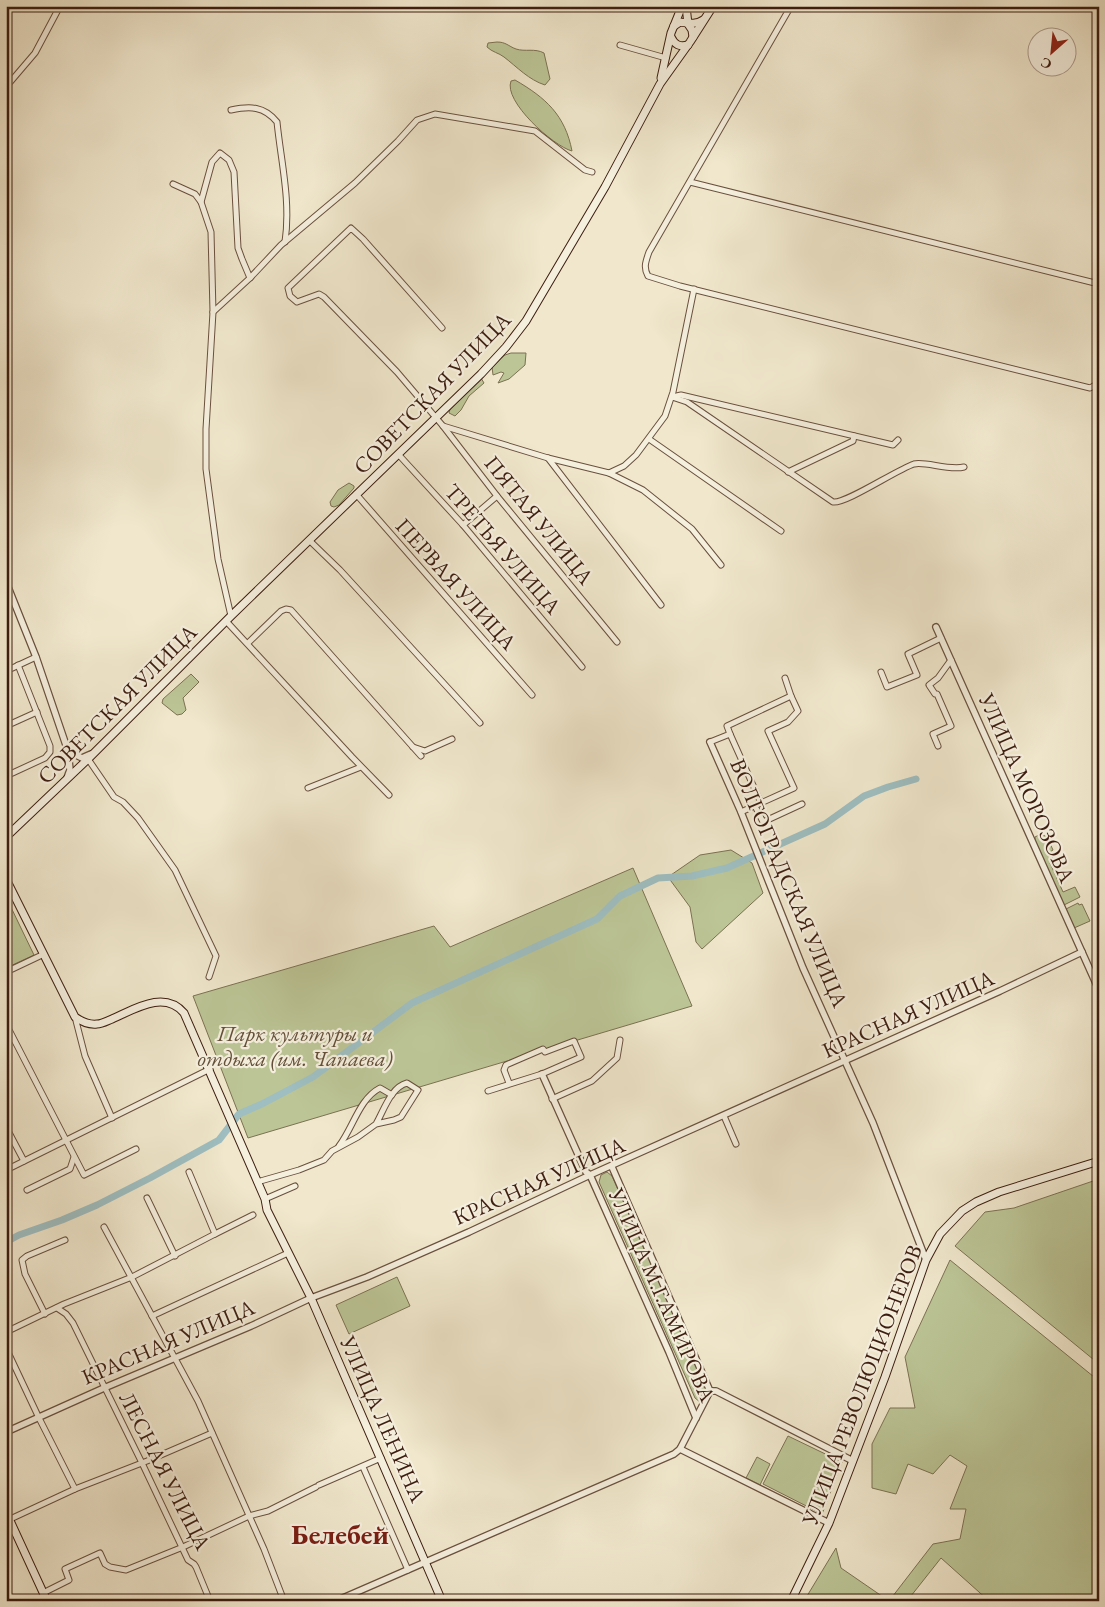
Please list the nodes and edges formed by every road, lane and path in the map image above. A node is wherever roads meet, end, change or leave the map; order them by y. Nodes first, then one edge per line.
1 (60, 6) edge
2 (682, 6) edge
3 (686, 6) edge
4 (712, 6) edge
5 (791, 6) edge
6 (706, 18) junction
7 (688, 24) junction
8 (672, 28) junction
9 (671, 37) junction
10 (693, 37) junction
11 (620, 45) dead end
12 (688, 45) junction
13 (666, 58) junction
14 (660, 84) junction
15 (6, 87) edge
16 (231, 110) dead end
17 (592, 172) dead end
18 (690, 182) junction
19 (173, 184) dead end
20 (201, 202) junction
21 (285, 242) junction
22 (250, 278) junction
23 (1099, 284) edge
24 (694, 290) junction
25 (213, 312) junction
26 (442, 328) dead end
27 (1099, 383) edge
28 (672, 397) junction
29 (436, 418) junction
30 (443, 426) junction
31 (854, 436) junction
32 (649, 439) junction
33 (898, 440) dead end
34 (398, 454) junction
35 (548, 458) junction
36 (964, 467) dead end
37 (788, 472) junction
38 (609, 473) junction
39 (356, 494) junction
40 (497, 496) junction
41 (463, 525) junction
42 (781, 531) dead end
43 (310, 541) junction
44 (721, 565) dead end
45 (6, 582) edge
46 (661, 605) dead end
47 (229, 618) junction
48 (936, 627) dead end
49 (941, 638) junction
50 (617, 642) dead end
51 (248, 643) junction
52 (36, 656) junction
53 (951, 660) junction
54 (18, 665) junction
55 (582, 667) dead end
56 (6, 671) edge
57 (881, 672) dead end
58 (785, 678) dead end
59 (532, 695) dead end
60 (791, 696) junction
61 (37, 712) junction
62 (480, 723) dead end
63 (6, 726) edge
64 (730, 734) junction
65 (452, 739) dead end
66 (710, 742) joint
67 (938, 746) dead end
68 (412, 747) junction
69 (68, 751) junction
70 (96, 751) junction
71 (421, 756) dead end
72 (88, 759) junction
73 (362, 767) junction
74 (6, 776) edge
75 (65, 782) junction
76 (308, 788) dead end
77 (389, 795) dead end
78 (761, 803) junction
79 (802, 804) dead end
80 (755, 806) junction
81 (741, 812) junction
82 (6, 837) edge
83 (6, 878) edge
84 (1082, 952) junction
85 (44, 954) junction
86 (6, 972) edge
87 (209, 976) dead end
88 (1099, 990) edge
89 (75, 1017) junction
90 (6, 1024) edge
91 (620, 1040) dead end
92 (846, 1060) junction
93 (210, 1069) junction
94 (542, 1074) junction
95 (508, 1083) junction
96 (488, 1091) dead end
97 (392, 1095) junction
98 (552, 1098) junction
99 (724, 1116) junction
100 (112, 1118) junction
101 (376, 1124) junction
102 (6, 1127) edge
103 (65, 1142) junction
104 (736, 1144) dead end
105 (337, 1148) junction
106 (136, 1149) dead end
107 (74, 1157) junction
108 (1099, 1160) edge
109 (24, 1161) junction
110 (612, 1166) junction
111 (6, 1170) edge
112 (189, 1172) dead end
113 (590, 1175) junction
114 (257, 1182) junction
115 (295, 1186) dead end
116 (27, 1190) dead end
117 (147, 1198) dead end
118 (265, 1199) junction
119 (253, 1215) dead end
120 (104, 1227) dead end
121 (215, 1234) junction
122 (65, 1240) dead end
123 (288, 1253) junction
124 (175, 1256) junction
125 (926, 1260) junction
126 (132, 1277) junction
127 (311, 1298) junction
128 (57, 1308) junction
129 (45, 1314) junction
130 (152, 1316) junction
131 (6, 1332) edge
132 (6, 1348) edge
133 (174, 1357) junction
134 (104, 1388) junction
135 (710, 1391) junction
136 (39, 1418) junction
137 (696, 1418) junction
138 (6, 1432) edge
139 (212, 1433) junction
140 (680, 1449) junction
141 (381, 1458) junction
142 (853, 1461) junction
143 (142, 1463) junction
144 (363, 1467) junction
145 (76, 1488) junction
146 (6, 1512) edge
147 (248, 1516) junction
148 (8, 1520) edge
149 (829, 1523) junction
150 (183, 1547) junction
151 (425, 1562) junction
152 (408, 1570) junction
153 (44, 1593) junction
154 (47, 1601) edge
155 (210, 1601) edge
156 (284, 1601) edge
157 (336, 1601) edge
158 (442, 1601) edge
159 (791, 1601) edge

1 - 15 street
2 - 8 main road, СОВЕТСКАЯ УЛИЦА
3 - 7 main road
4 - 6 main road, СОВЕТСКАЯ УЛИЦА
5 - 18 street
6 - 7 main road
6 - 10 main road, СОВЕТСКАЯ УЛИЦА
7 - 8 main road
7 - 10 main road
8 - 9 main road, СОВЕТСКАЯ УЛИЦА
9 - 12 main road
9 - 13 main road, СОВЕТСКАЯ УЛИЦА
10 - 12 main road, СОВЕТСКАЯ УЛИЦА
11 - 13 street
12 - 14 main road, СОВЕТСКАЯ УЛИЦА
13 - 14 main road, СОВЕТСКАЯ УЛИЦА
14 - 29 main road, СОВЕТСКАЯ УЛИЦА
16 - 21 street
17 - 21 street
18 - 23 street
18 - 24 street
19 - 20 street
20 - 22 street
20 - 25 street
21 - 22 street
22 - 25 street
24 - 27 street
24 - 28 street
25 - 47 street
26 - 29 street, ПЯТАЯ УЛИЦА
28 - 31 street
28 - 32 street
28 - 37 street
29 - 30 street, ПЯТАЯ УЛИЦА
29 - 34 main road, СОВЕТСКАЯ УЛИЦА
30 - 35 street
30 - 40 street, ПЯТАЯ УЛИЦА
31 - 33 street
31 - 37 street
32 - 38 street
32 - 42 street
34 - 39 main road, СОВЕТСКАЯ УЛИЦА
34 - 41 street, ТРЕТЬЯ УЛИЦА
35 - 38 street
35 - 46 street
36 - 37 street
38 - 44 street
39 - 43 main road, СОВЕТСКАЯ УЛИЦА
39 - 59 street, ПЕРВАЯ УЛИЦА
40 - 41 street
40 - 50 street, ПЯТАЯ УЛИЦА
41 - 55 street, ТРЕТЬЯ УЛИЦА
43 - 47 main road, СОВЕТСКАЯ УЛИЦА
43 - 62 street
45 - 52 street
47 - 51 street
47 - 70 main road, СОВЕТСКАЯ УЛИЦА
48 - 49 street, УЛИЦА МОРОЗОВА
49 - 53 street, УЛИЦА МОРОЗОВА
49 - 57 street
51 - 68 street
51 - 73 street
52 - 54 street
52 - 69 street
53 - 67 street
53 - 84 street, УЛИЦА МОРОЗОВА
54 - 56 street
54 - 61 street
58 - 60 street
60 - 64 street
60 - 78 street
61 - 63 street
61 - 74 street
64 - 66 street
64 - 78 street
65 - 68 street
66 - 81 street, ВОЛГОГРАДСКАЯ УЛИЦА
68 - 71 street
69 - 70 street
69 - 75 street
70 - 72 main road, СОВЕТСКАЯ УЛИЦА
72 - 75 main road, СОВЕТСКАЯ УЛИЦА
72 - 87 street
73 - 76 street
73 - 77 street
75 - 82 main road, СОВЕТСКАЯ УЛИЦА
78 - 80 street
79 - 80 street
80 - 81 street
81 - 92 street, ВОЛГОГРАДСКАЯ УЛИЦА
83 - 85 main road
84 - 88 street, УЛИЦА МОРОЗОВА
84 - 92 street, КРАСНАЯ УЛИЦА
85 - 86 street
85 - 89 main road
89 - 93 main road, УЛИЦА ЛЕНИНА
89 - 100 street
90 - 103 street
91 - 98 street
92 - 99 street, КРАСНАЯ УЛИЦА
92 - 125 street, ВОЛГОГРАДСКАЯ УЛИЦА
93 - 100 street
93 - 114 main road, УЛИЦА ЛЕНИНА
94 - 95 street
94 - 95 street
94 - 98 street, УЛИЦА М.Г.АМИРОВА
95 - 96 street
97 - 101 street
97 - 101 street
97 - 105 street
98 - 113 street, УЛИЦА М.Г.АМИРОВА
99 - 104 street
99 - 110 street, КРАСНАЯ УЛИЦА
100 - 103 street
101 - 105 street
102 - 109 street
103 - 107 street
103 - 109 street
105 - 114 street
106 - 107 street
107 - 116 street
108 - 125 main road, УЛИЦА РЕВОЛЮЦИОНЕРОВ
109 - 111 street
110 - 113 street, КРАСНАЯ УЛИЦА
110 - 135 street, УЛИЦА М.Г.АМИРОВА
112 - 121 street
113 - 127 street, КРАСНАЯ УЛИЦА
113 - 137 street, УЛИЦА М.Г.АМИРОВА
114 - 118 main road, УЛИЦА ЛЕНИНА
115 - 118 street
117 - 124 street
118 - 123 main road, УЛИЦА ЛЕНИНА
119 - 121 street
120 - 126 street
121 - 124 street
122 - 129 street
123 - 127 main road, УЛИЦА ЛЕНИНА
123 - 130 street
124 - 126 street
125 - 142 main road, УЛИЦА РЕВОЛЮЦИОНЕРОВ
126 - 128 street
126 - 130 street
127 - 133 street, КРАСНАЯ УЛИЦА
127 - 141 main road, УЛИЦА ЛЕНИНА
128 - 129 street
128 - 134 street, ЛЕСНАЯ УЛИЦА
129 - 131 street
130 - 133 street
132 - 136 street
133 - 134 street, КРАСНАЯ УЛИЦА
133 - 139 street
134 - 136 street, КРАСНАЯ УЛИЦА
134 - 143 street, ЛЕСНАЯ УЛИЦА
135 - 137 street, УЛИЦА М.Г.АМИРОВА
135 - 142 street
136 - 138 street, КРАСНАЯ УЛИЦА
136 - 145 street
137 - 140 street
139 - 143 street
139 - 147 street
140 - 149 street
140 - 151 street
141 - 144 street
141 - 151 main road, УЛИЦА ЛЕНИНА
142 - 149 main road, УЛИЦА РЕВОЛЮЦИОНЕРОВ
143 - 145 street
143 - 150 street, ЛЕСНАЯ УЛИЦА
144 - 147 street
144 - 152 street
145 - 148 street
146 - 148 main road
147 - 150 street
147 - 156 street
148 - 153 main road
149 - 159 main road, УЛИЦА РЕВОЛЮЦИОНЕРОВ
150 - 153 street
150 - 155 street, ЛЕСНАЯ УЛИЦА
151 - 152 street
151 - 158 main road, УЛИЦА ЛЕНИНА
152 - 157 street
153 - 154 main road

